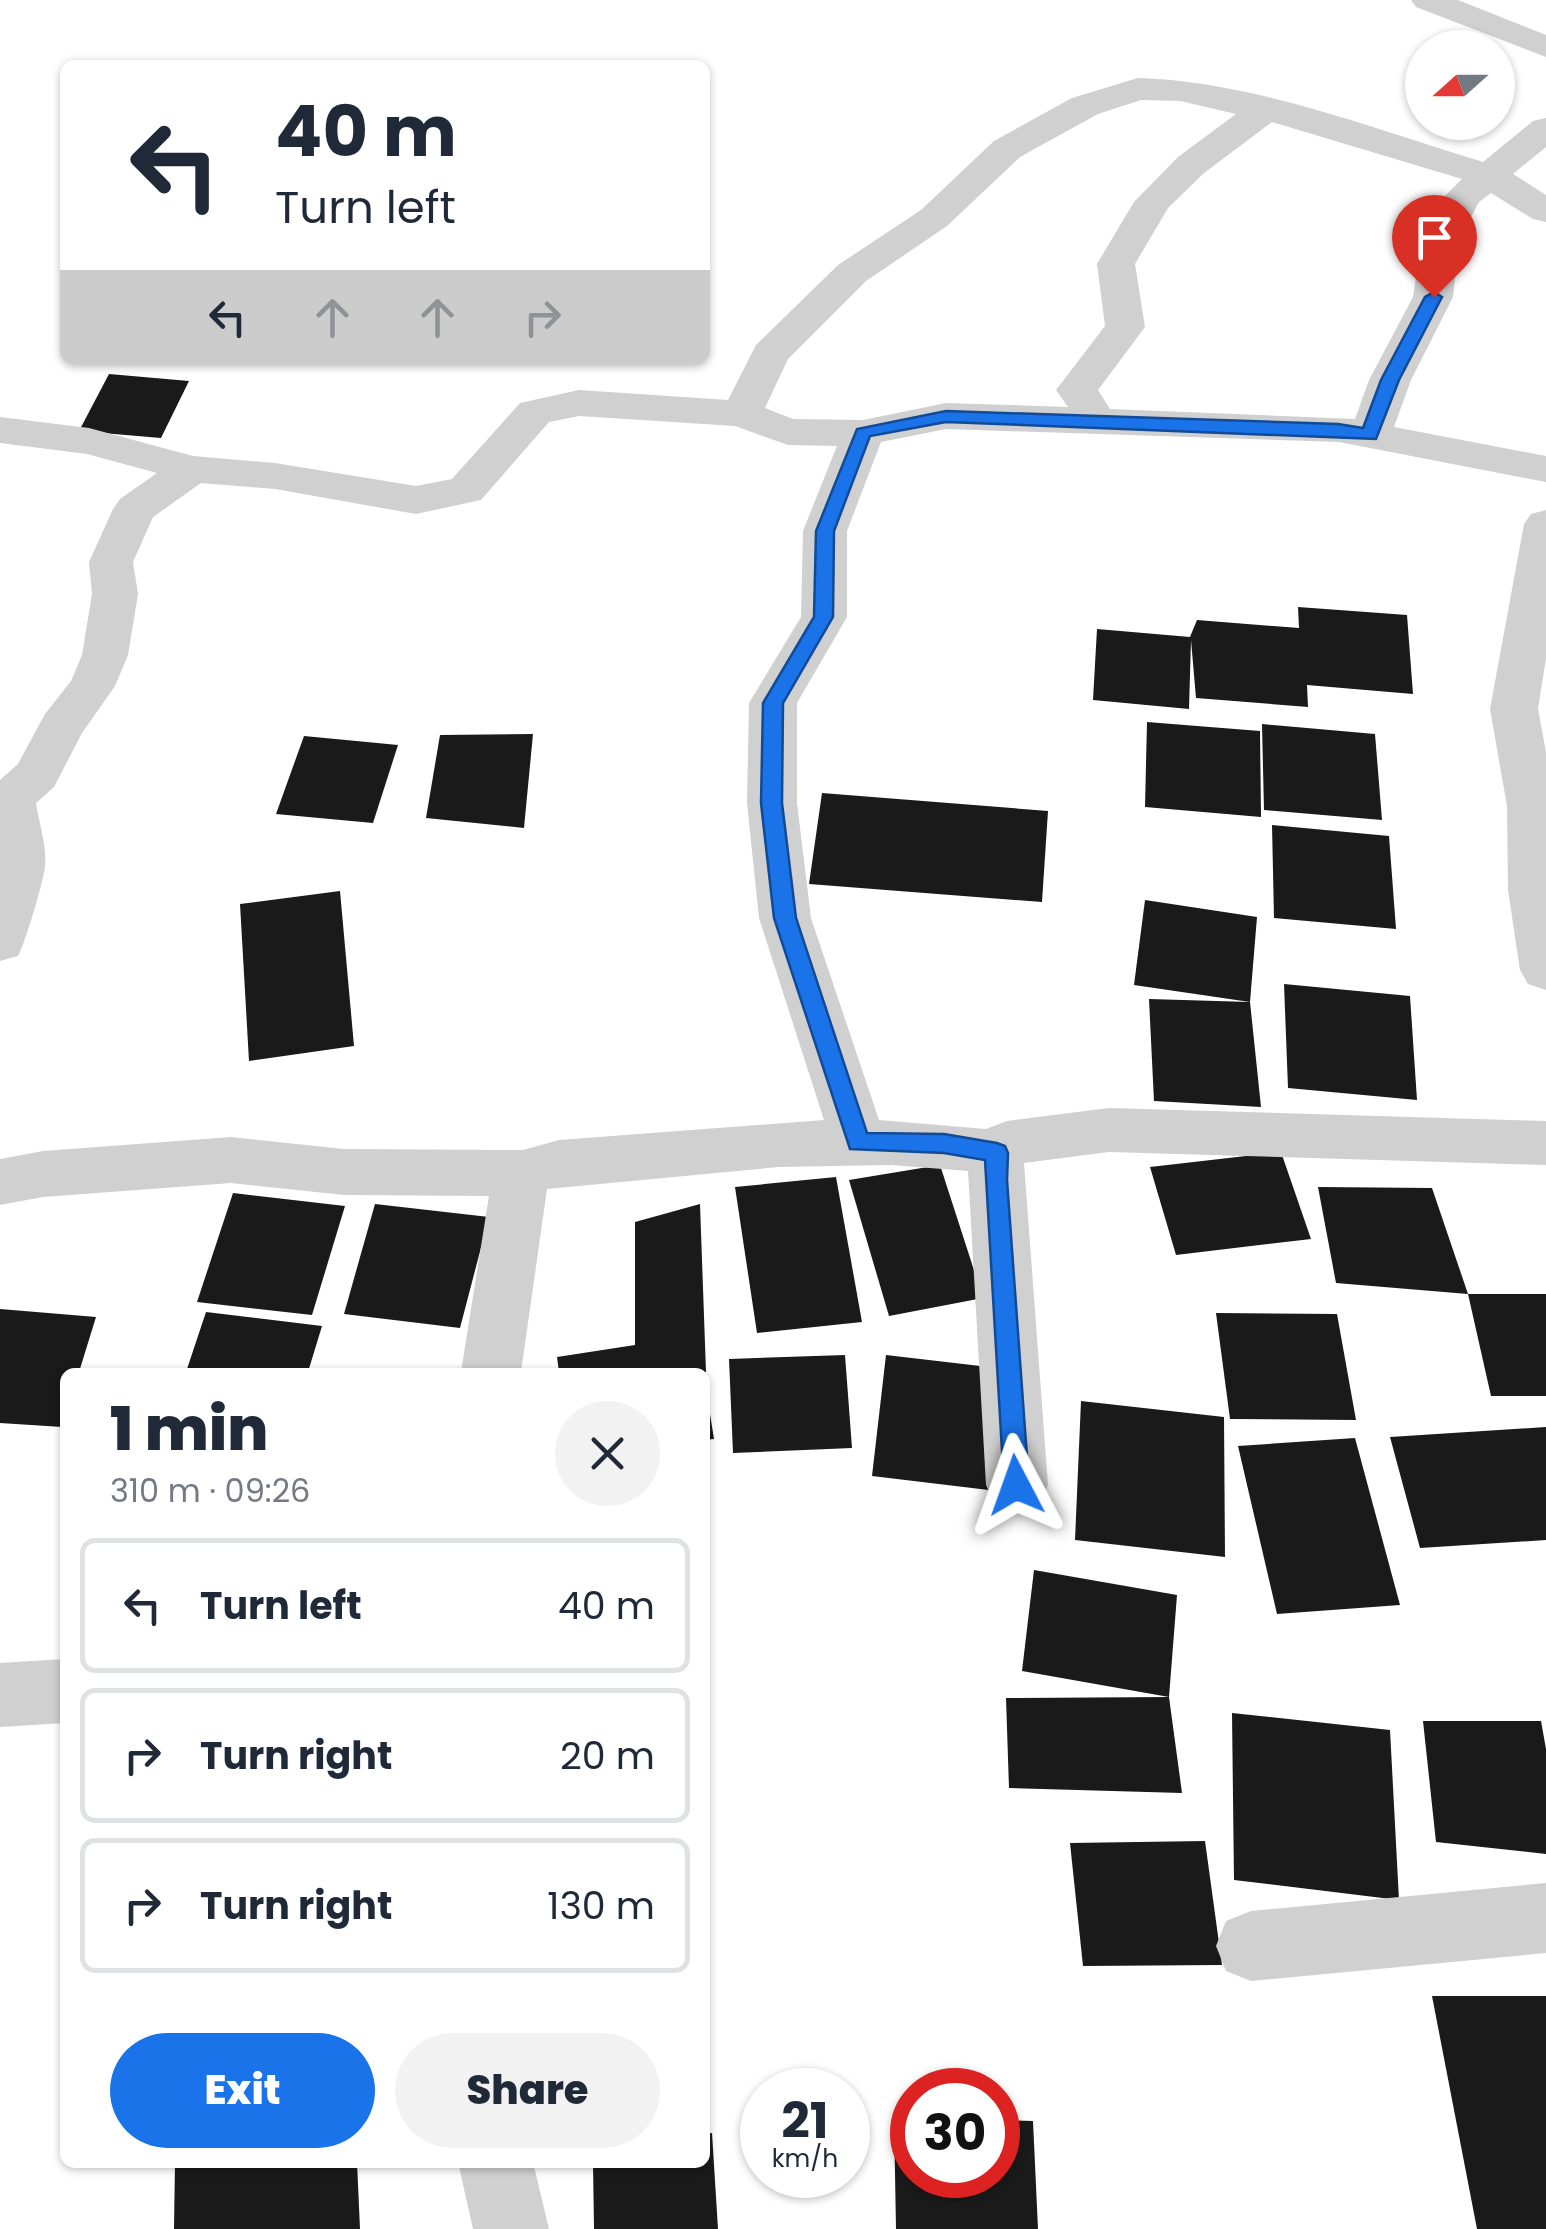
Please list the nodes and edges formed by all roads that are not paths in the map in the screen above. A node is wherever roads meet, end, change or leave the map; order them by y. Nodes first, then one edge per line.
1 (1428, 0) edge
2 (1546, 47) edge
3 (1265, 110) junction
4 (1546, 129) edge
5 (1490, 176) junction
6 (1546, 211) edge
7 (742, 414) junction
8 (1097, 420) junction
9 (0, 430) edge
10 (863, 432) junction
11 (1370, 435) junction
12 (192, 469) junction
13 (1546, 470) edge
14 (1546, 524) edge
15 (0, 942) edge
16 (1546, 970) edge
17 (858, 1142) junction
18 (1546, 1142) edge
19 (997, 1153) junction
20 (523, 1174) junction
21 (0, 1182) edge
22 (492, 1368) edge
23 (1016, 1485) dead end
24 (60, 1691) edge
25 (0, 1695) edge
26 (1546, 1918) edge
27 (1251, 1946) dead end
28 (497, 2168) edge
29 (512, 2229) edge

1 - 2 street
3 - 5 street
3 - 7 street
3 - 8 street
4 - 5 street
5 - 6 street
5 - 11 street
7 - 10 street
7 - 12 street
8 - 10 street
8 - 11 street
9 - 12 street
10 - 17 street
11 - 13 street
12 - 15 street
14 - 16 street
17 - 19 street
17 - 20 street
18 - 19 street
19 - 23 street
20 - 21 street
20 - 22 street
24 - 25 street
26 - 27 street
28 - 29 street

